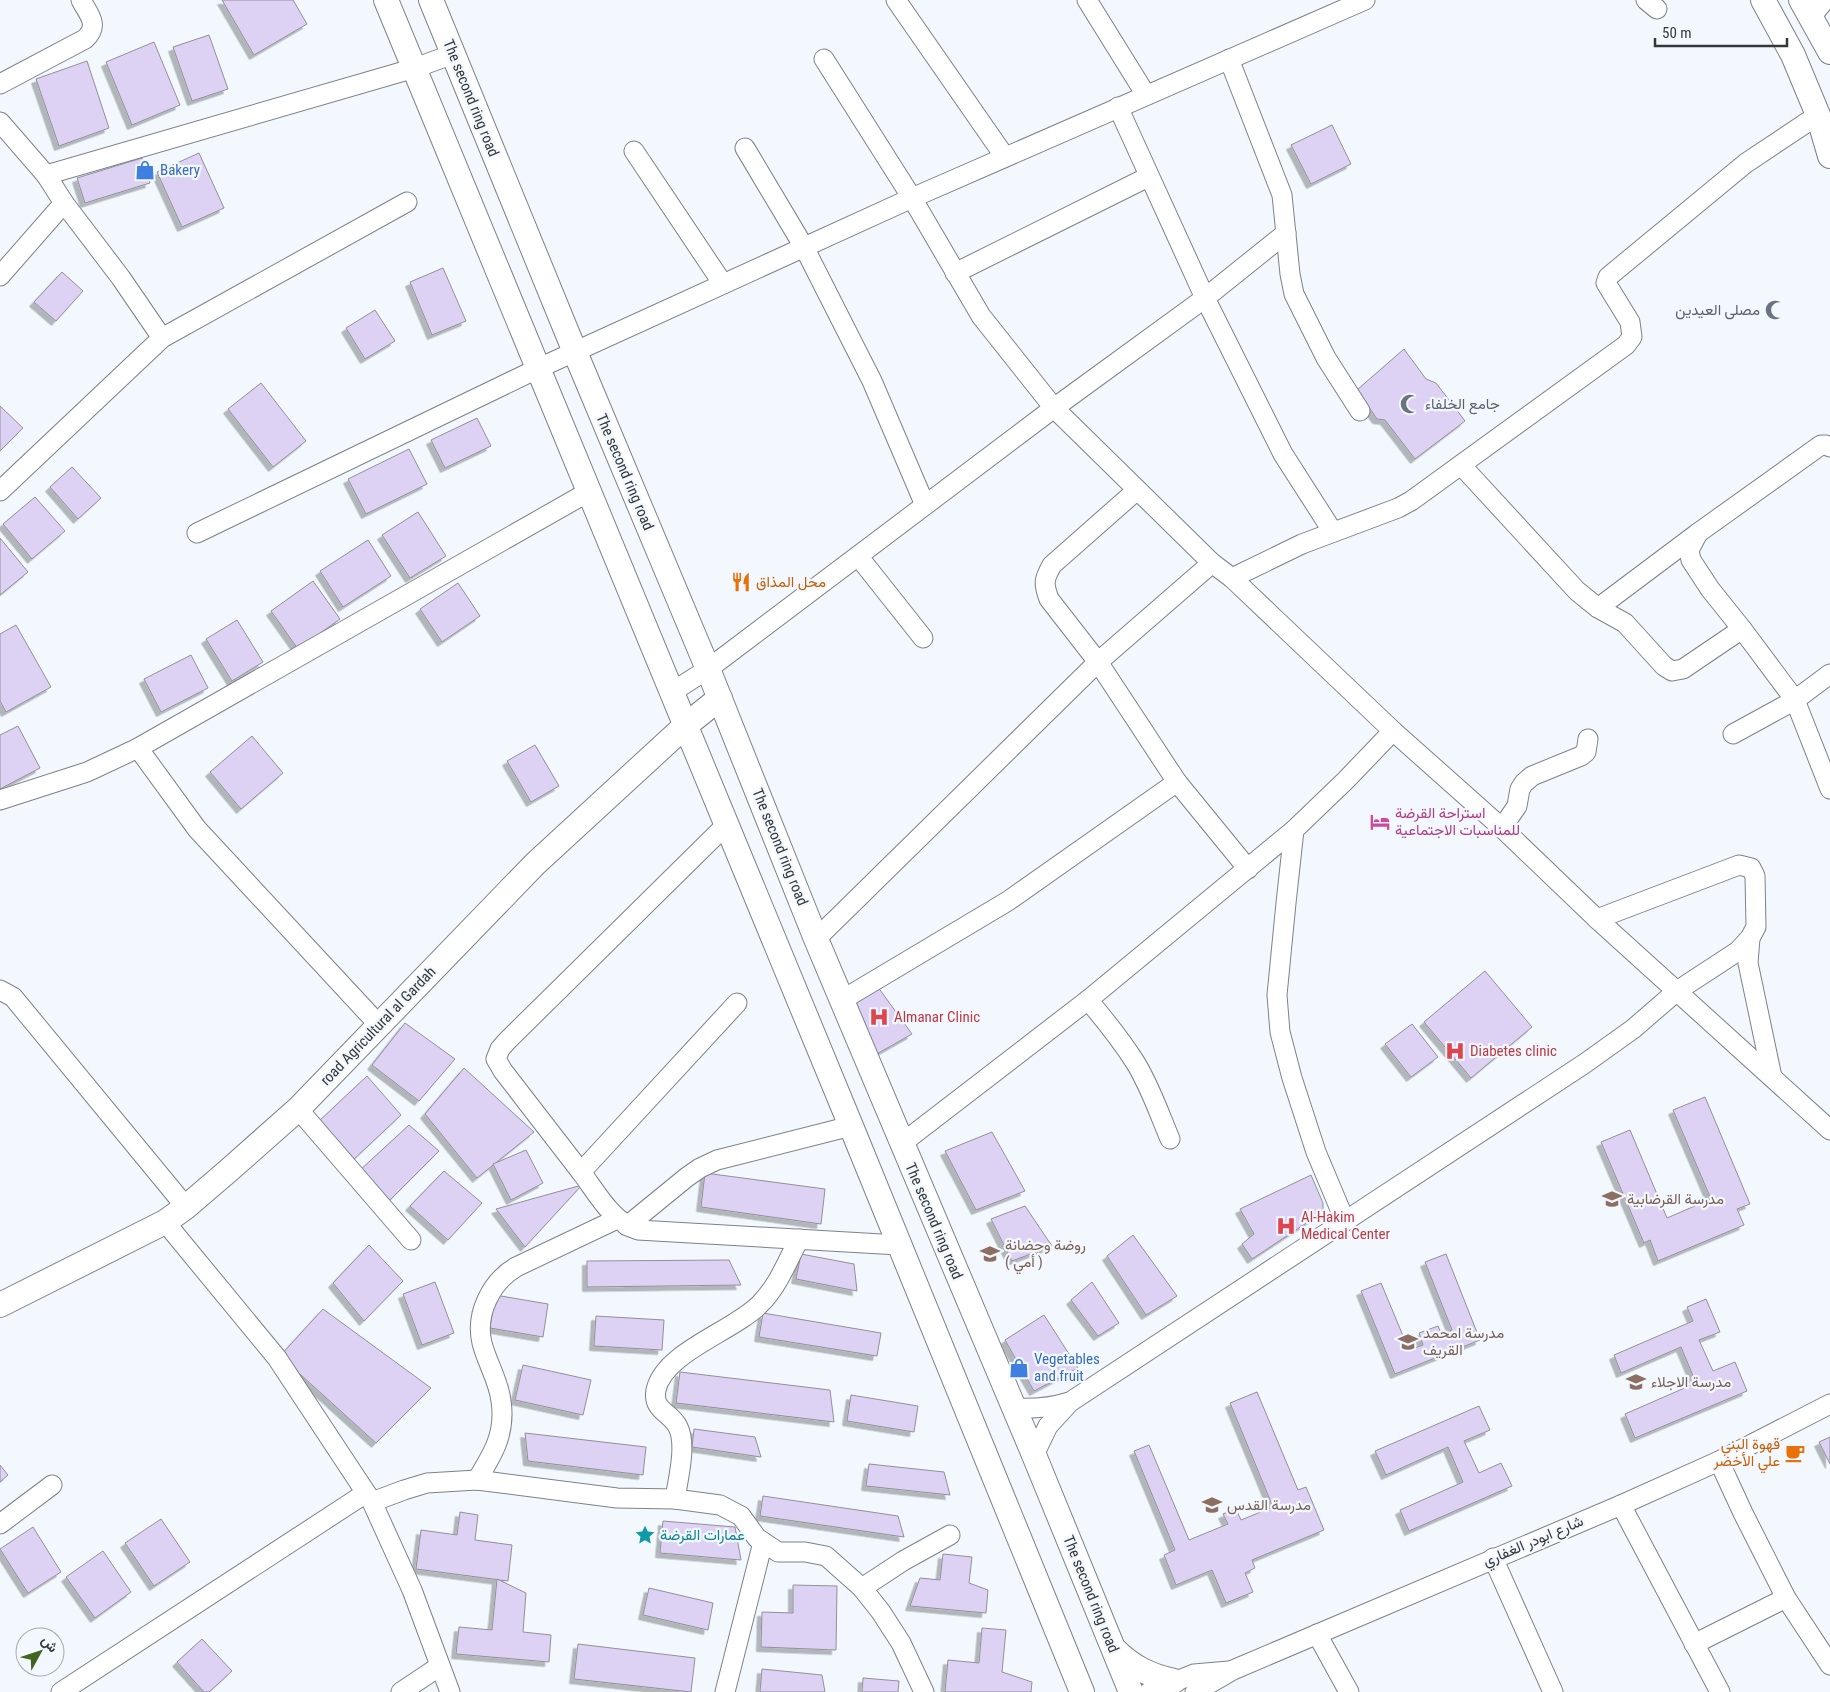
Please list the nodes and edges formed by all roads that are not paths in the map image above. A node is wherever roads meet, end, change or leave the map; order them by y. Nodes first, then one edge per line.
1 (81, 0) edge
2 (386, 0) edge
3 (431, 0) edge
4 (896, 0) edge
5 (1087, 0) edge
6 (1365, 0) edge
7 (1763, 0) edge
8 (1819, 4) edge
9 (1830, 52) edge
10 (453, 54) junction
11 (824, 59) dead end
12 (1229, 60) junction
13 (415, 68) junction
14 (0, 84) edge
15 (1146, 95) junction
16 (1118, 107) junction
17 (1818, 115) junction
18 (0, 122) edge
19 (745, 148) dead end
20 (634, 151) dead end
21 (1830, 156) edge
22 (1005, 158) junction
23 (46, 175) junction
24 (1148, 177) junction
25 (912, 198) junction
26 (406, 202) dead end
27 (64, 203) junction
28 (1286, 233) junction
29 (804, 247) junction
30 (955, 273) junction
31 (0, 276) edge
32 (723, 284) junction
33 (1205, 298) junction
34 (162, 338) junction
35 (575, 352) junction
36 (539, 368) junction
37 (1054, 408) junction
38 (1360, 410) dead end
39 (1830, 447) edge
40 (1461, 465) junction
41 (1137, 490) junction
42 (0, 492) edge
43 (590, 492) junction
44 (925, 505) junction
45 (1333, 532) junction
46 (197, 533) dead end
47 (1698, 533) junction
48 (858, 556) junction
49 (1212, 563) junction
50 (1232, 578) junction
51 (1598, 608) junction
52 (1742, 629) junction
53 (923, 638) dead end
54 (1098, 662) junction
55 (708, 669) junction
56 (1830, 674) edge
57 (672, 692) junction
58 (720, 698) junction
59 (1795, 700) junction
60 (685, 726) junction
61 (1392, 732) junction
62 (1733, 734) dead end
63 (1588, 739) dead end
64 (138, 748) junction
65 (1177, 782) junction
66 (1830, 789) edge
67 (0, 800) edge
68 (726, 825) junction
69 (1502, 828) junction
70 (1294, 830) junction
71 (1248, 869) junction
72 (1597, 919) junction
73 (1750, 938) junction
74 (816, 939) junction
75 (0, 990) edge
76 (1677, 991) junction
77 (842, 1000) junction
78 (1088, 1000) junction
79 (737, 1003) dead end
80 (378, 1025) junction
81 (1772, 1077) junction
82 (298, 1109) junction
83 (851, 1126) junction
84 (1830, 1130) edge
85 (1170, 1139) dead end
86 (901, 1144) junction
87 (581, 1172) junction
88 (186, 1206) junction
89 (1345, 1221) junction
90 (165, 1222) junction
91 (622, 1222) junction
92 (799, 1239) junction
93 (411, 1240) dead end
94 (899, 1246) junction
95 (0, 1305) edge
96 (1070, 1402) junction
97 (1830, 1404) edge
98 (1014, 1408) junction
99 (1034, 1455) junction
100 (1719, 1461) junction
101 (477, 1480) junction
102 (52, 1485) dead end
103 (369, 1497) junction
104 (675, 1499) junction
105 (1621, 1505) junction
106 (0, 1524) edge
107 (950, 1535) dead end
108 (764, 1542) junction
109 (1493, 1558) junction
110 (862, 1588) junction
111 (1786, 1598) junction
112 (1317, 1634) junction
113 (1694, 1644) junction
114 (1113, 1648) junction
115 (1071, 1663) junction
116 (1830, 1665) edge
117 (440, 1666) junction
118 (1233, 1670) junction
119 (1174, 1681) junction
120 (1206, 1689) edge
121 (61, 1692) edge
122 (401, 1692) edge
123 (450, 1692) edge
124 (725, 1692) edge
125 (924, 1692) edge
126 (1064, 1692) edge
127 (1082, 1692) edge
128 (1131, 1692) edge
129 (1149, 1692) edge
130 (1348, 1692) edge
131 (1553, 1692) edge
132 (1720, 1692) edge

1 - 14 street
2 - 13 main road
3 - 10 main road, The second ring road
4 - 22 street
5 - 15 street
6 - 12 street
7 - 17 main road
8 - 9 main road
10 - 13 street
10 - 35 main road, The second ring road
11 - 25 street
12 - 15 street
12 - 28 street
13 - 23 street
13 - 36 main road
15 - 16 street
16 - 22 street
16 - 24 street
17 - 21 main road
17 - 40 street
18 - 23 street
19 - 29 street
20 - 32 street
22 - 25 street
23 - 27 street
24 - 30 street
24 - 33 street
25 - 29 street
25 - 30 street
26 - 34 street
27 - 31 street
27 - 34 street
28 - 33 street
28 - 38 street
29 - 32 street
29 - 44 street
30 - 37 street
32 - 35 street
33 - 37 street
33 - 45 street
34 - 42 street
35 - 36 street
35 - 55 main road, The second ring road
36 - 43 main road
36 - 46 street
37 - 41 street
37 - 44 street
39 - 47 street
40 - 45 street
40 - 51 street
41 - 49 street
41 - 54 street
43 - 57 main road
43 - 64 street
44 - 48 street
45 - 50 street
47 - 51 street
47 - 52 street
48 - 53 street
48 - 55 street
49 - 50 street
49 - 54 street
50 - 61 street
51 - 52 street
52 - 59 street
54 - 65 street
54 - 74 street
55 - 57 street
55 - 58 main road, The second ring road
56 - 59 street
57 - 60 main road
58 - 60 main road, road Agricultural al Gardah
58 - 74 main road, The second ring road
59 - 62 street
59 - 66 street
60 - 68 main road
60 - 80 main road, road Agricultural al Gardah
61 - 69 street
61 - 70 street
63 - 69 street
64 - 67 street
64 - 80 street
65 - 71 street
65 - 77 street
68 - 83 main road
68 - 87 street
69 - 72 street
70 - 71 street
70 - 89 street
71 - 78 street
72 - 73 street
72 - 76 street
73 - 76 street
73 - 81 street
74 - 77 main road, The second ring road
75 - 88 street
76 - 81 street
76 - 89 street
77 - 86 main road, The second ring road
78 - 85 street
78 - 86 street
79 - 87 street
80 - 82 main road, road Agricultural al Gardah
81 - 84 street
82 - 88 main road, road Agricultural al Gardah
82 - 93 street
83 - 91 street
83 - 94 main road
86 - 98 main road, The second ring road
87 - 91 street
88 - 90 main road, road Agricultural al Gardah
89 - 96 street
90 - 95 main road, road Agricultural al Gardah
90 - 103 street
91 - 92 street
91 - 101 street
92 - 94 street
92 - 104 street
94 - 115 main road
96 - 98 street
96 - 99 street
97 - 100 street, شارع ابودر الغفاري
98 - 99 main road, The second ring road
99 - 114 main road, The second ring road
100 - 105 street, شارع ابودر الغفاري
100 - 111 street
101 - 103 street
101 - 104 street
102 - 106 street
103 - 117 street
103 - 121 street
104 - 108 street
105 - 109 street, شارع ابودر الغفاري
105 - 113 street
107 - 110 street
108 - 110 street
108 - 124 street
109 - 112 street, شارع ابودر الغفاري
109 - 131 street
110 - 125 street
111 - 113 street
111 - 116 street
112 - 118 street, شارع ابودر الغفاري
112 - 130 street
113 - 132 street
114 - 119 main road
114 - 128 main road, The second ring road
115 - 126 main road
115 - 127 main road
117 - 122 street
117 - 123 street
118 - 119 street, شارع ابودر الغفاري
118 - 120 street, شارع ابودر الغفاري
119 - 129 street, شارع ابودر الغفاري

